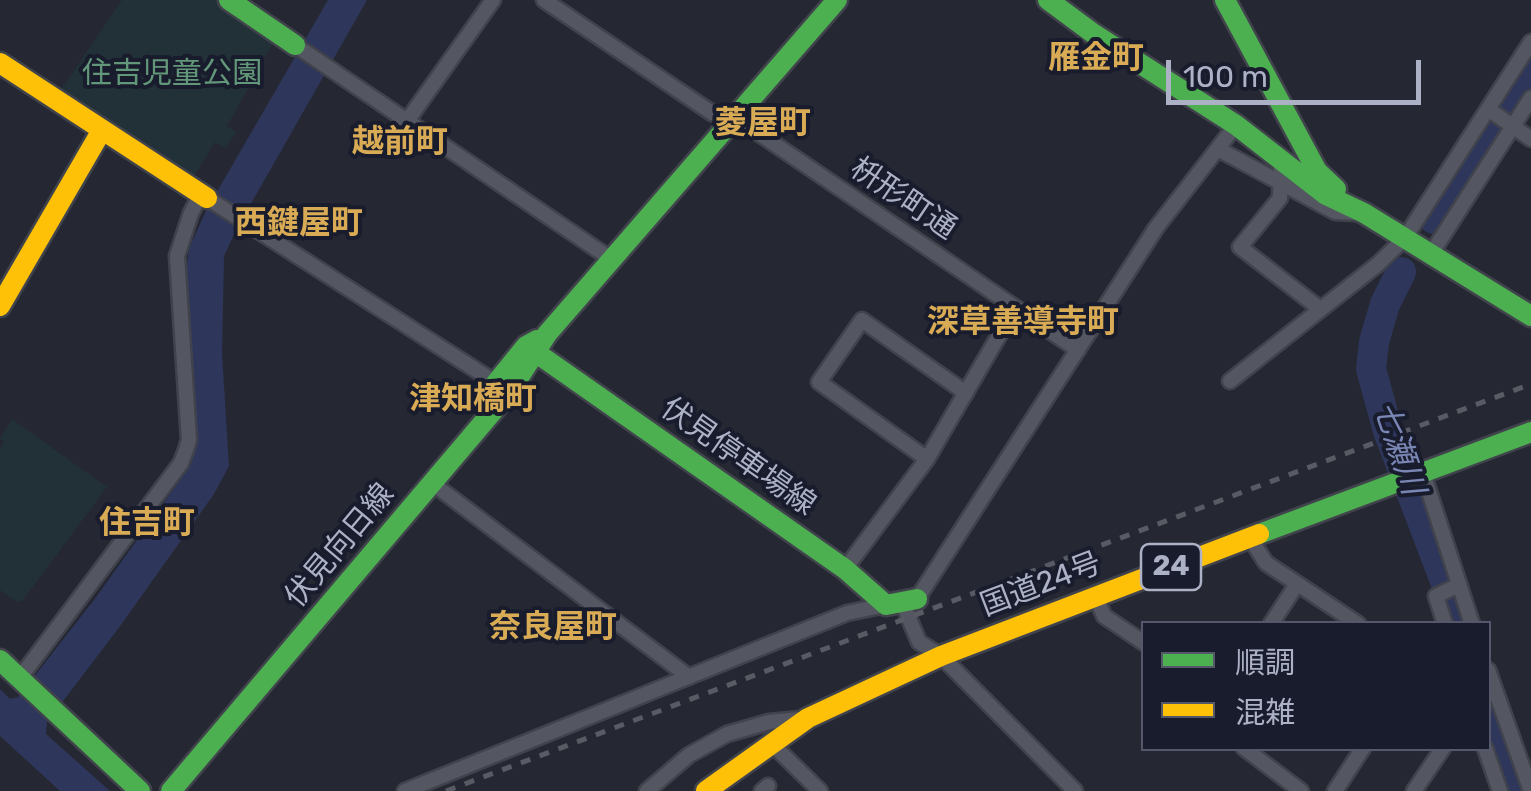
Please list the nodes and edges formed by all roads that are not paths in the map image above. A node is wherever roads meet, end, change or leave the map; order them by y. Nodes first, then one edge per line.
1 (230, 0) edge
2 (493, 0) edge
3 (544, 0) edge
4 (1048, 0) edge
5 (1225, 0) edge
6 (835, 1) edge
7 (1531, 42) edge
8 (295, 46) joint
9 (0, 64) edge
10 (1531, 98) edge
11 (1500, 118) junction
12 (731, 120) junction
13 (407, 121) junction
14 (1236, 125) junction
15 (102, 130) junction
16 (1298, 132) junction
17 (1531, 139) edge
18 (1218, 149) junction
19 (1281, 162) junction
20 (1281, 184) junction
21 (204, 196) junction
22 (1364, 213) junction
23 (1405, 238) junction
24 (1431, 254) junction
25 (612, 259) junction
26 (1500, 297) junction
27 (0, 306) edge
28 (1016, 308) junction
29 (1319, 308) junction
30 (1531, 316) edge
31 (1531, 332) edge
32 (537, 345) junction
33 (1078, 350) junction
34 (1230, 381) dead end
35 (503, 387) junction
36 (966, 393) junction
37 (1531, 432) edge
38 (927, 459) junction
39 (1414, 476) junction
40 (432, 483) junction
41 (1250, 538) junction
42 (845, 569) junction
43 (1297, 584) junction
44 (1451, 588) junction
45 (1095, 595) junction
46 (901, 602) junction
47 (1273, 621) edge
48 (1354, 621) edge
49 (1444, 621) edge
50 (1470, 621) edge
51 (1141, 640) edge
52 (941, 656) junction
53 (0, 660) edge
54 (689, 678) junction
55 (1491, 679) edge
56 (21, 681) junction
57 (808, 718) junction
58 (770, 742) junction
59 (1248, 751) edge
60 (1270, 751) edge
61 (1361, 751) edge
62 (1440, 751) edge
63 (1485, 751) edge
64 (1263, 763) junction
65 (140, 791) edge
66 (171, 791) edge
67 (405, 791) edge
68 (647, 791) edge
69 (706, 791) edge
70 (820, 791) edge
71 (1075, 791) edge
72 (1301, 791) edge
73 (1335, 791) edge
74 (1414, 791) edge
75 (1500, 791) edge
76 (1530, 791) edge

1 - 8 main road
2 - 13 street
3 - 12 street, 枡形町通
4 - 14 main road
5 - 16 main road
6 - 12 main road, 伏見向日線
7 - 11 street
8 - 13 street
9 - 15 main road
10 - 11 street
11 - 17 street
11 - 23 street
11 - 24 street
12 - 25 main road, 伏見向日線
12 - 28 street, 枡形町通
13 - 25 street
14 - 18 street
14 - 19 main road
15 - 21 main road
15 - 27 main road
16 - 19 main road
16 - 22 main road
18 - 20 street
18 - 33 street
19 - 20 street
19 - 22 main road
20 - 22 street
20 - 29 street
21 - 35 street
21 - 56 street
22 - 23 main road
23 - 24 main road
23 - 29 street
24 - 26 main road
25 - 32 main road, 伏見向日線
26 - 30 main road
26 - 31 main road
28 - 33 street, 枡形町通
28 - 36 street
29 - 34 street
32 - 35 main road, 伏見向日線
32 - 42 main road, 伏見停車場線
33 - 46 street
35 - 40 main road, 伏見向日線
36 - 38 street
36 - 38 street
37 - 39 main road, 国道24号 / 24
38 - 42 street
39 - 41 main road, 国道24号 / 24
39 - 44 street
40 - 54 street
40 - 66 main road, 伏見向日線
41 - 43 street
41 - 45 main road, 国道24号 / 24
42 - 46 main road, 伏見停車場線
43 - 47 street
43 - 48 street
44 - 49 street
44 - 50 street
45 - 51 street
45 - 52 main road, 国道24号 / 24
46 - 52 street
46 - 54 street
52 - 57 main road, 国道24号 / 24
52 - 71 street
53 - 56 main road
54 - 67 street
55 - 76 street
56 - 65 main road
57 - 58 main road, 国道24号 / 24
57 - 68 street
58 - 69 main road, 国道24号 / 24
58 - 70 street
59 - 64 street
60 - 64 street
61 - 73 street
62 - 74 street
63 - 75 street
64 - 72 street

